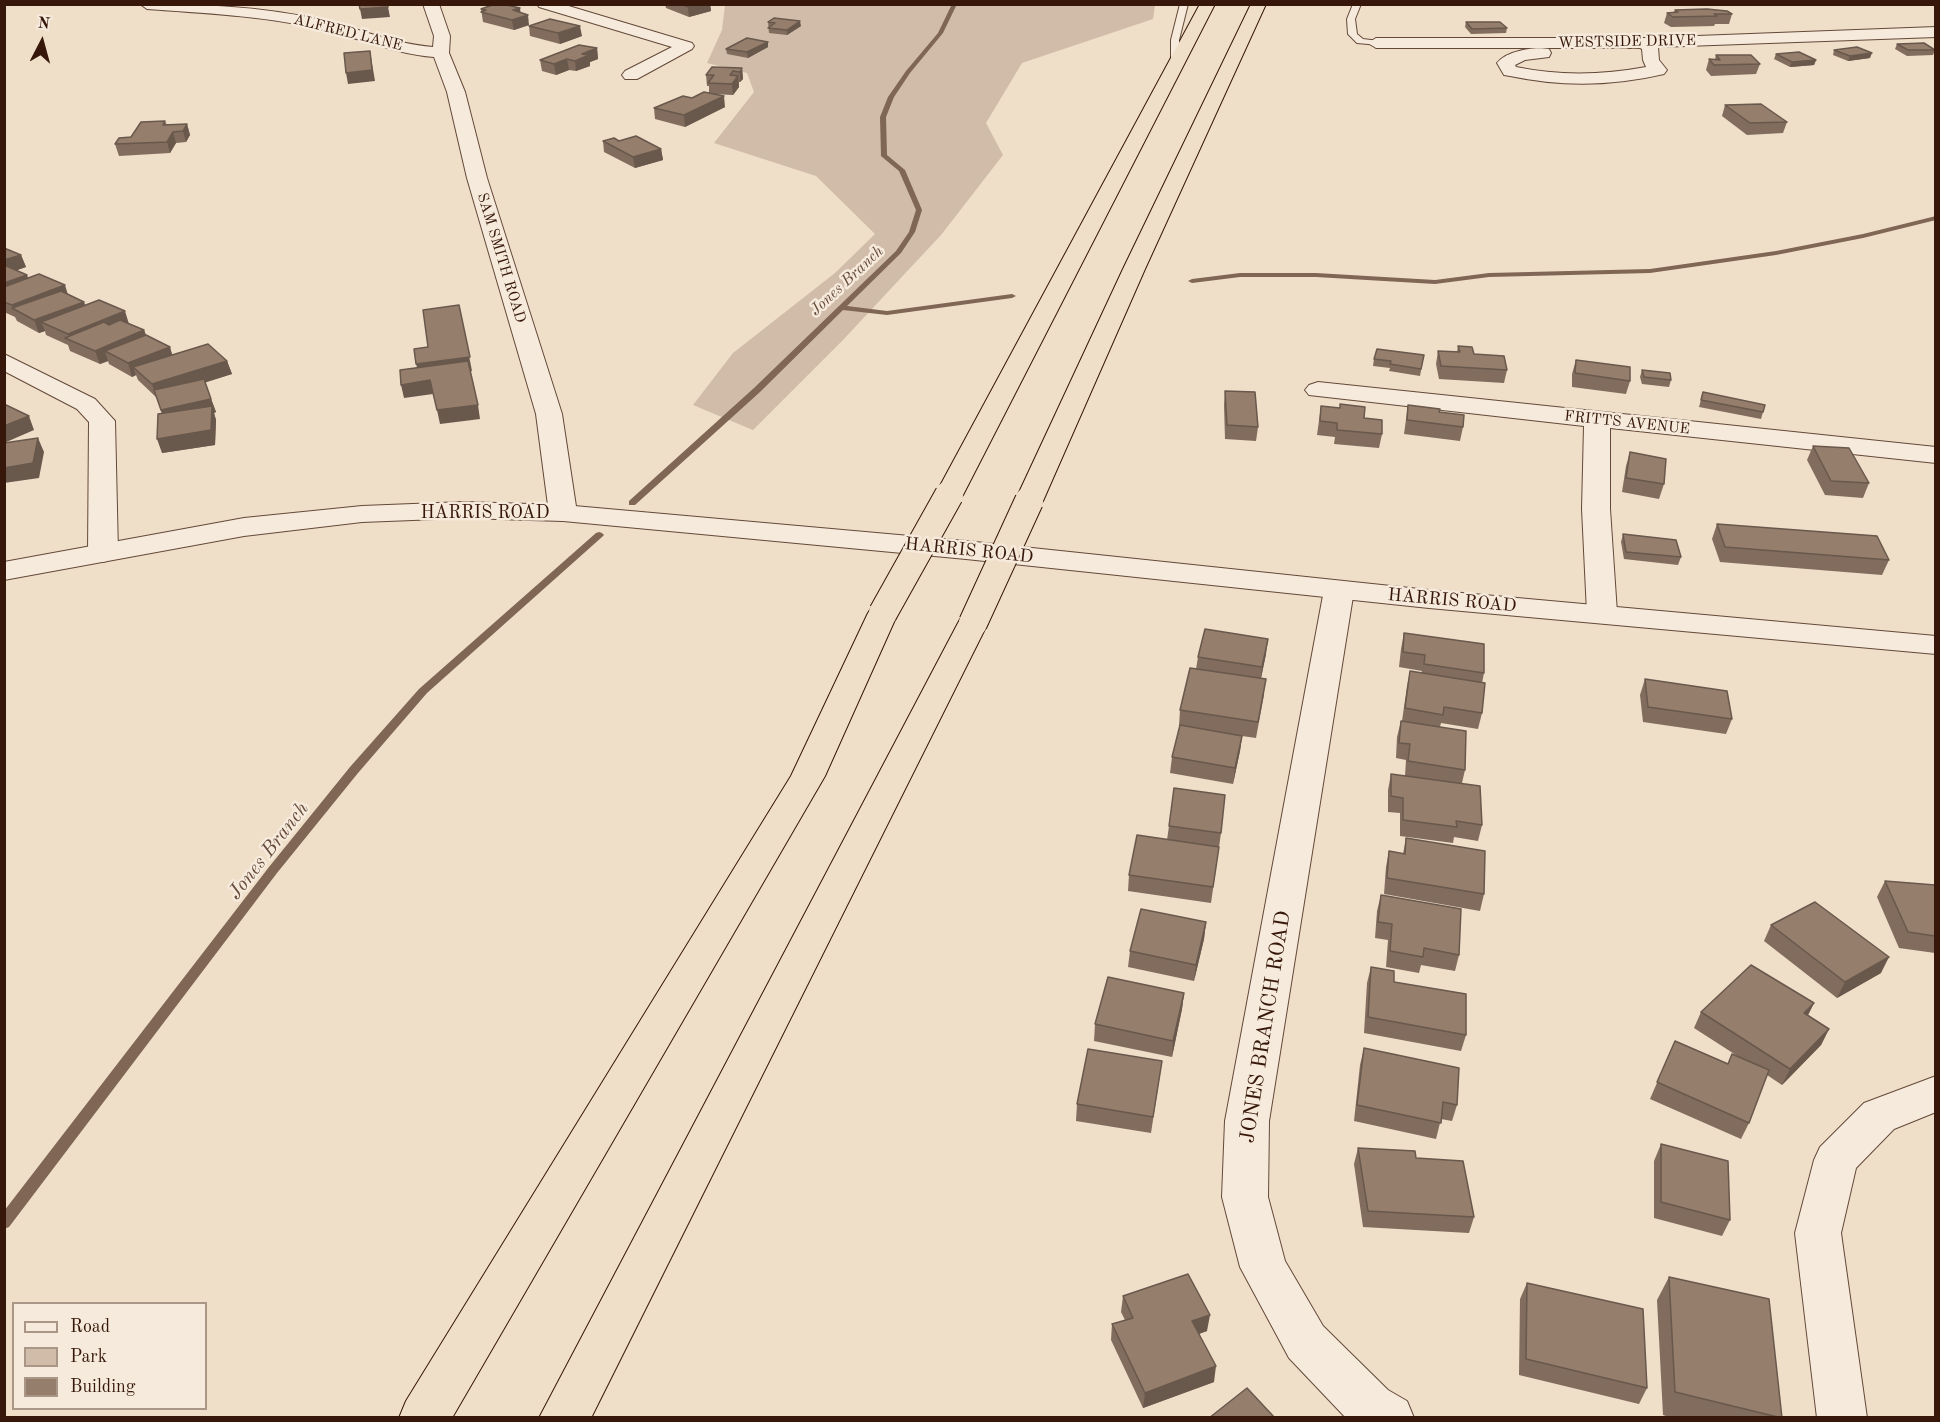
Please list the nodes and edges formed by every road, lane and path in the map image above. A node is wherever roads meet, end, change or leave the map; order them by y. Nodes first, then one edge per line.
1 (147, 4) edge
2 (431, 4) edge
3 (544, 4) edge
4 (1184, 4) edge
5 (1208, 4) edge
6 (1259, 4) edge
7 (1357, 4) edge
8 (1935, 32) edge
9 (1376, 43) joint
10 (1644, 46) junction
11 (441, 53) junction
12 (1176, 67) junction
13 (631, 75) dead end
14 (4, 361) edge
15 (1318, 390) dead end
16 (1597, 420) junction
17 (1935, 455) edge
18 (563, 513) junction
19 (103, 553) junction
20 (4, 571) edge
21 (1338, 590) junction
22 (1602, 613) junction
23 (1935, 645) edge
24 (1935, 1093) edge
25 (424, 1418) edge
26 (564, 1418) edge
27 (1389, 1418) edge
28 (1842, 1418) edge

1 - 11 street, ALFRED LANE
2 - 11 street, SAM SMITH ROAD
3 - 13 street
4 - 12 lane
5 - 12 highway
6 - 26 highway, bridge
7 - 9 lane, WESTSIDE DRIVE
8 - 10 street, WESTSIDE DRIVE
9 - 10 street, WESTSIDE DRIVE
10 - 10 street
11 - 18 street, SAM SMITH ROAD
12 - 25 highway, bridge
14 - 19 street
15 - 16 street, FRITTS AVENUE
16 - 17 street, FRITTS AVENUE
16 - 22 street
18 - 19 street, HARRIS ROAD
18 - 21 street, HARRIS ROAD
19 - 20 street, HARRIS ROAD
21 - 22 street, HARRIS ROAD
21 - 27 street, JONES BRANCH ROAD
22 - 23 street, HARRIS ROAD
24 - 28 street

